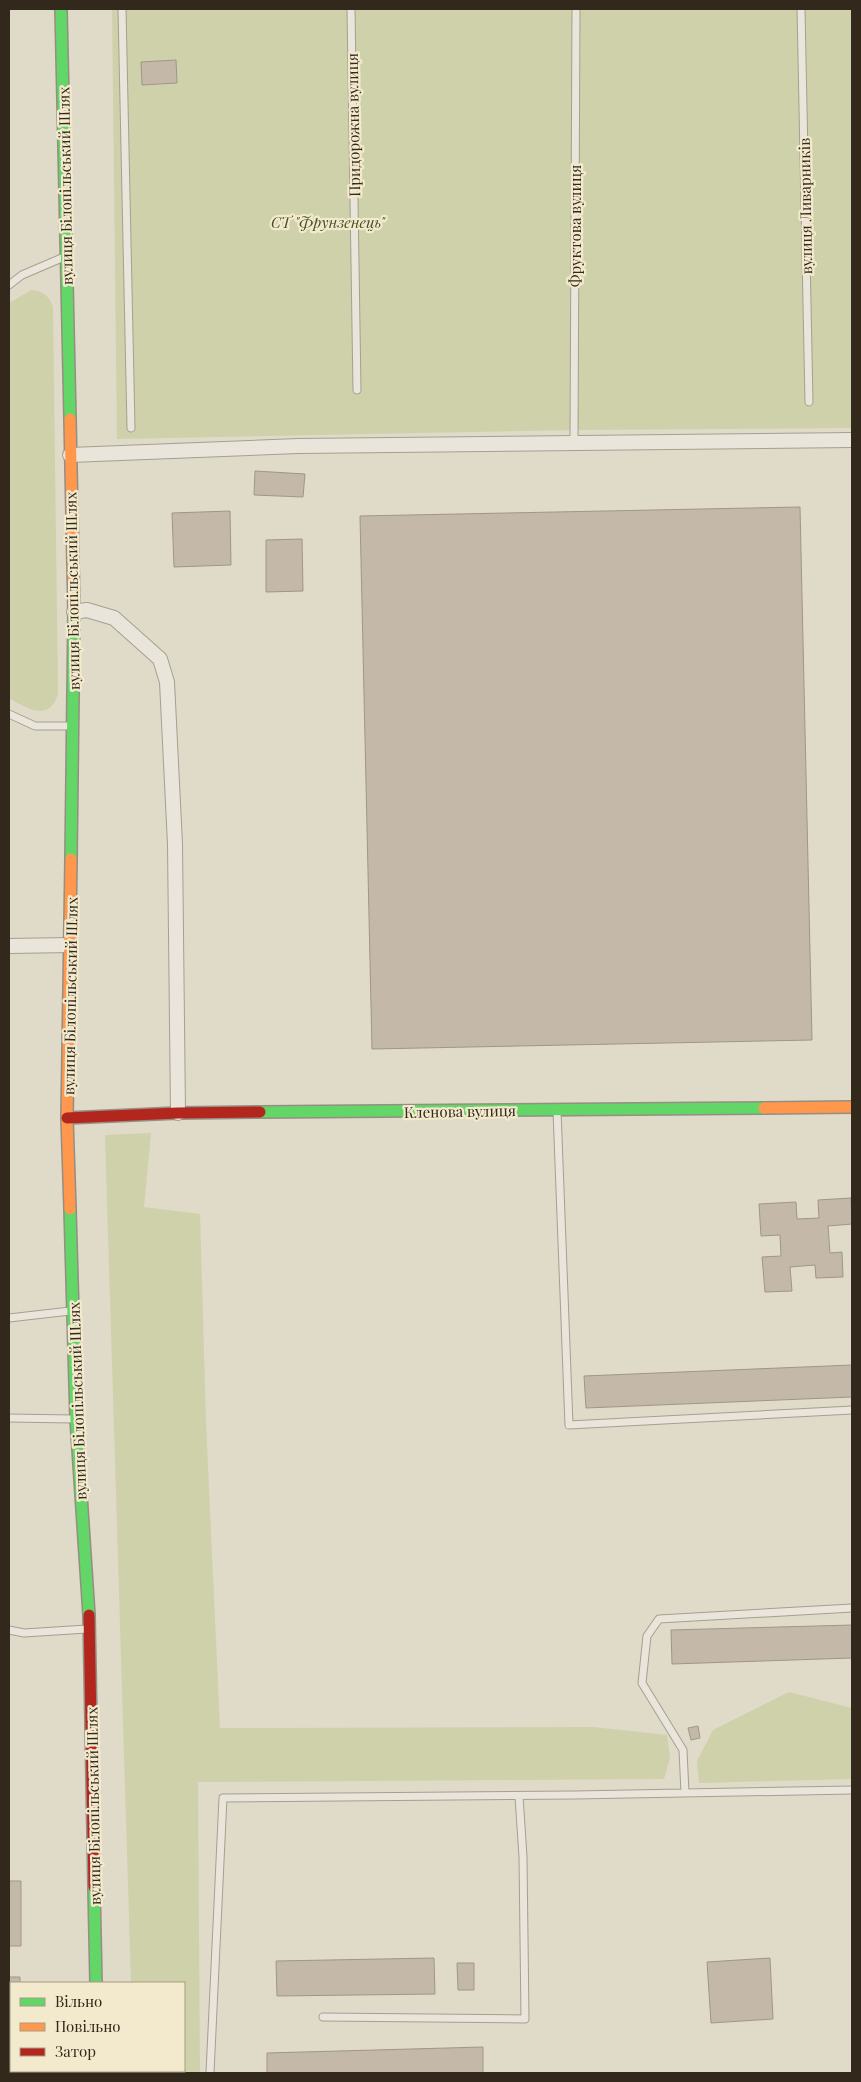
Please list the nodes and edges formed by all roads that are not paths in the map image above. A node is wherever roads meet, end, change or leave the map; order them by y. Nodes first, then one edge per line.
1 (61, 9) edge
2 (122, 9) edge
3 (351, 9) edge
4 (576, 9) edge
5 (801, 9) edge
6 (67, 256) junction
7 (9, 285) edge
8 (357, 390) dead end
9 (809, 402) dead end
10 (131, 428) dead end
11 (852, 440) edge
12 (574, 443) junction
13 (70, 454) junction
14 (74, 612) junction
15 (9, 714) edge
16 (73, 726) junction
17 (71, 945) junction
18 (9, 946) edge
19 (852, 1107) edge
20 (557, 1110) junction
21 (178, 1113) junction
22 (67, 1118) junction
23 (73, 1311) junction
24 (9, 1318) edge
25 (852, 1410) edge
26 (9, 1418) edge
27 (76, 1419) junction
28 (852, 1608) edge
29 (90, 1629) junction
30 (9, 1630) edge
31 (852, 1790) edge
32 (685, 1793) junction
33 (519, 1796) junction
34 (96, 1982) edge
35 (323, 2016) dead end
36 (210, 2073) edge

1 - 6 main road, вулиця Білопільський Шлях
2 - 10 lane
3 - 8 lane, Придорожна вулиця
4 - 12 lane, Фруктова вулиця
5 - 9 lane, вулиця Ливарників
6 - 7 lane
6 - 13 main road, вулиця Білопільський Шлях
11 - 12 street
12 - 13 street
13 - 14 main road, вулиця Білопільський Шлях
14 - 16 main road, вулиця Білопільський Шлях
14 - 21 street
15 - 16 lane
16 - 17 main road, вулиця Білопільський Шлях
17 - 18 street
17 - 22 main road, вулиця Білопільський Шлях
19 - 20 main road, Кленова вулиця
20 - 21 main road, Кленова вулиця
20 - 25 lane
21 - 22 main road, Кленова вулиця
22 - 23 main road, вулиця Білопільський Шлях
23 - 24 lane
23 - 27 main road, вулиця Білопільський Шлях
26 - 27 lane
27 - 29 main road, вулиця Білопільський Шлях
28 - 32 lane
29 - 30 lane
29 - 34 main road, вулиця Білопільський Шлях
31 - 32 lane
32 - 33 lane
33 - 35 lane
33 - 36 lane

